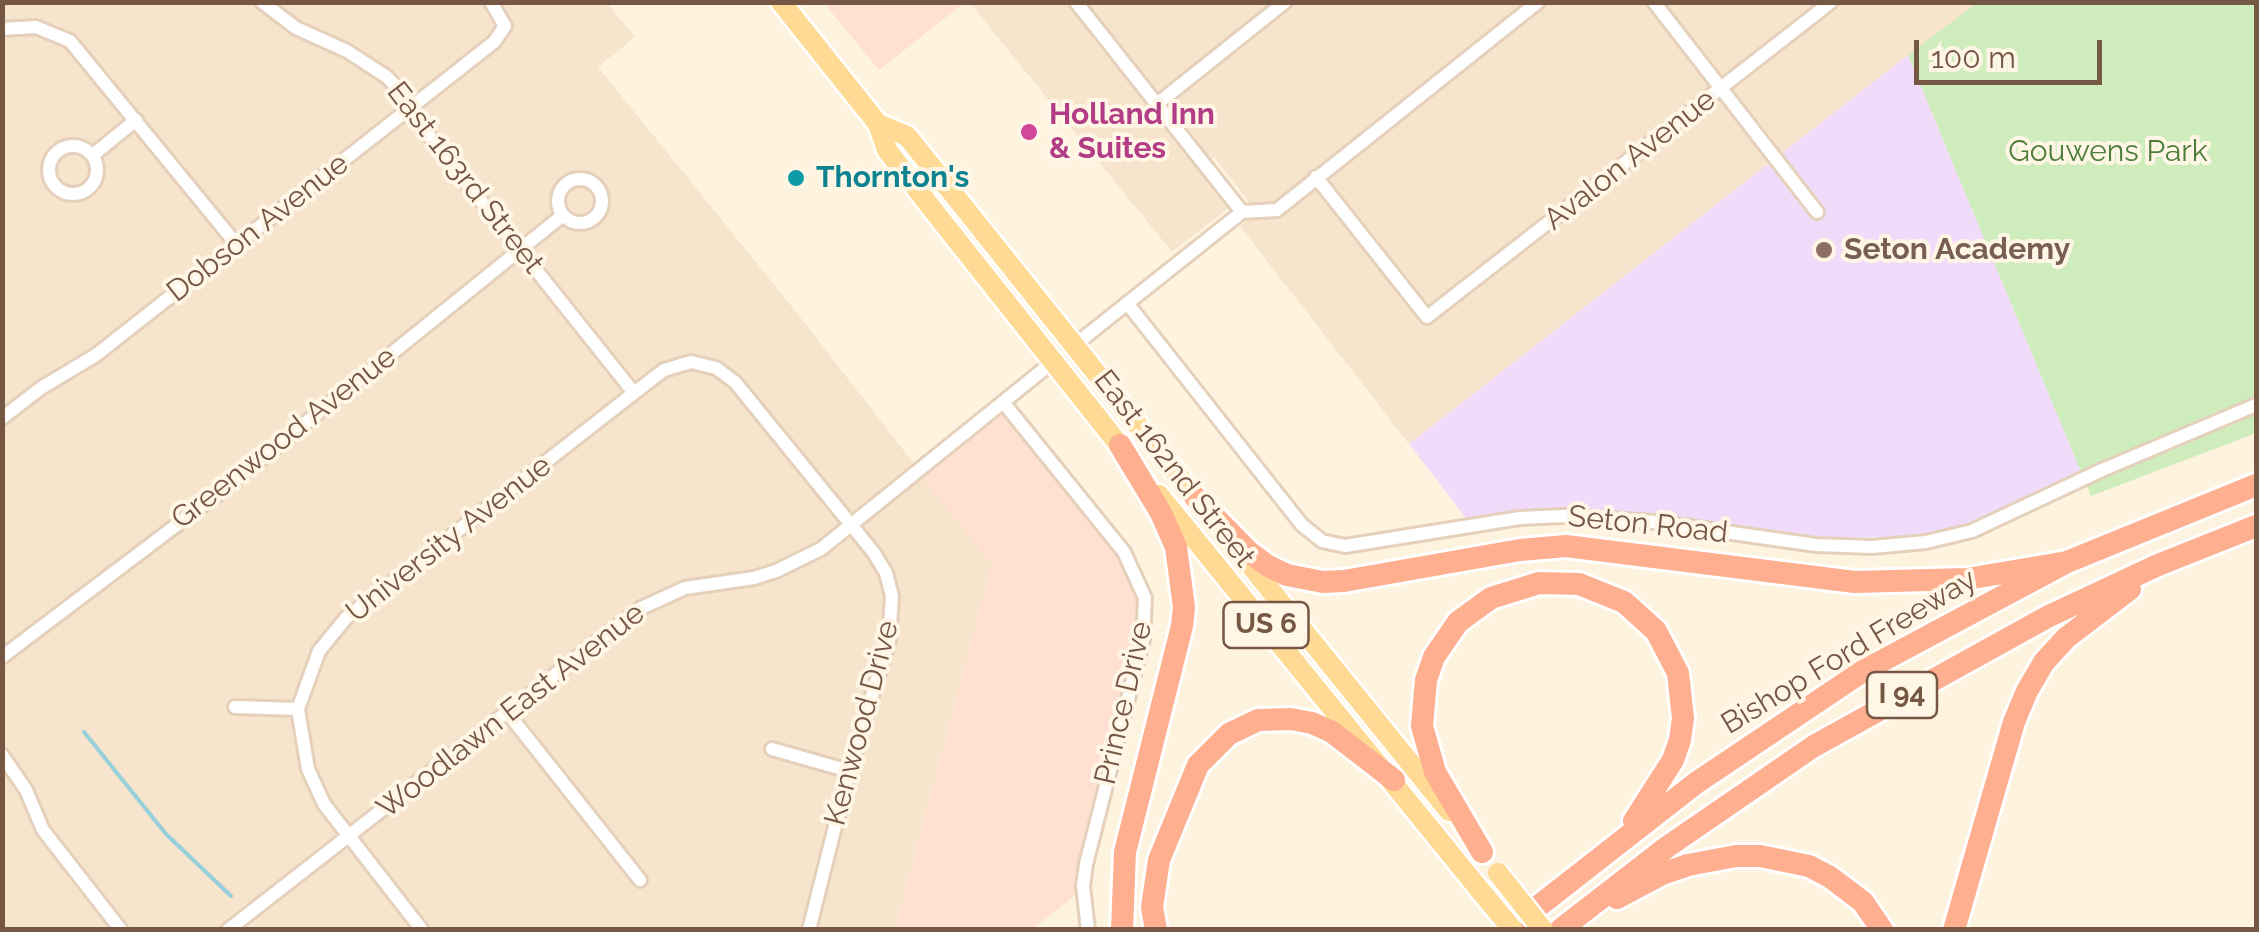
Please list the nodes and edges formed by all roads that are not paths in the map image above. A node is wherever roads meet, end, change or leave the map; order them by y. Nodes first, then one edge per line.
1 (262, 2) edge
2 (492, 2) edge
3 (781, 2) edge
4 (1076, 2) edge
5 (1284, 2) edge
6 (1538, 2) edge
7 (1654, 2) edge
8 (1832, 2) edge
9 (2, 29) edge
10 (1722, 89) junction
11 (1156, 104) junction
12 (410, 108) junction
13 (136, 120) junction
14 (878, 124) junction
15 (93, 155) dead end
16 (1316, 177) junction
17 (1242, 212) junction
18 (1817, 212) dead end
19 (563, 215) dead end
20 (237, 245) junction
21 (520, 249) junction
22 (1128, 303) junction
23 (1076, 344) junction
24 (1054, 360) junction
25 (634, 393) junction
26 (1003, 402) junction
27 (2256, 405) edge
28 (2, 418) edge
29 (1120, 445) junction
30 (2256, 485) edge
31 (1195, 497) junction
32 (852, 525) junction
33 (2256, 526) edge
34 (2067, 562) junction
35 (2158, 566) junction
36 (2, 657) edge
37 (235, 707) dead end
38 (298, 708) junction
39 (507, 712) junction
40 (772, 749) dead end
41 (2, 755) edge
42 (849, 771) junction
43 (1394, 780) junction
44 (349, 836) junction
45 (1622, 838) junction
46 (1482, 852) junction
47 (640, 880) dead end
48 (1568, 923) edge
49 (121, 930) edge
50 (228, 930) edge
51 (422, 930) edge
52 (809, 930) edge
53 (1088, 930) edge
54 (1122, 930) edge
55 (1156, 930) edge
56 (1510, 930) edge
57 (1543, 930) edge
58 (1882, 930) edge
59 (1954, 930) edge

1 - 12 street, East 163rd Street
2 - 12 street, Dobson Avenue
3 - 14 main road, East 162nd Street / US 6
4 - 11 street
5 - 11 street
6 - 16 street
7 - 10 street
8 - 10 street, Avalon Avenue
9 - 13 street
10 - 16 street, Avalon Avenue
10 - 18 street
11 - 17 street
12 - 20 street, Dobson Avenue
12 - 21 street, East 163rd Street
13 - 15 street
13 - 20 street
14 - 23 main road, East 162nd Street / US 6
14 - 24 main road, East 162nd Street / US 6
16 - 17 street
17 - 22 street
19 - 21 street, Greenwood Avenue
20 - 28 street, Dobson Avenue
21 - 25 street, East 163rd Street
21 - 36 street, Greenwood Avenue
22 - 23 street
22 - 27 street, Seton Road
23 - 24 main road
23 - 31 main road, East 162nd Street / US 6
24 - 26 street, Woodlawn East Avenue
24 - 29 main road, East 162nd Street / US 6
25 - 32 street, University Avenue
25 - 38 street, University Avenue
26 - 32 street, Woodlawn East Avenue
26 - 53 street, Prince Drive
29 - 43 main road, East 162nd Street / US 6
29 - 54 highway
30 - 34 highway, Bishop Ford Freeway / I 94
31 - 34 highway
31 - 46 main road, East 162nd Street / US 6
32 - 39 street, Woodlawn East Avenue
32 - 42 street, Kenwood Drive
33 - 35 highway, Bishop Ford Freeway / I 94
34 - 45 highway, Bishop Ford Freeway / I 94
35 - 48 highway, Bishop Ford Freeway / I 94
35 - 59 highway
37 - 38 street
38 - 44 street, University Avenue
39 - 44 street, Woodlawn East Avenue
39 - 47 street
40 - 42 street
41 - 49 street
42 - 52 street, Kenwood Drive
43 - 55 highway
43 - 56 main road, East 162nd Street / US 6, bridge
44 - 50 street, Woodlawn East Avenue
44 - 51 street, University Avenue
45 - 46 highway
45 - 56 highway, Bishop Ford Freeway / I 94
46 - 57 main road, East 162nd Street / US 6, bridge
48 - 58 highway

